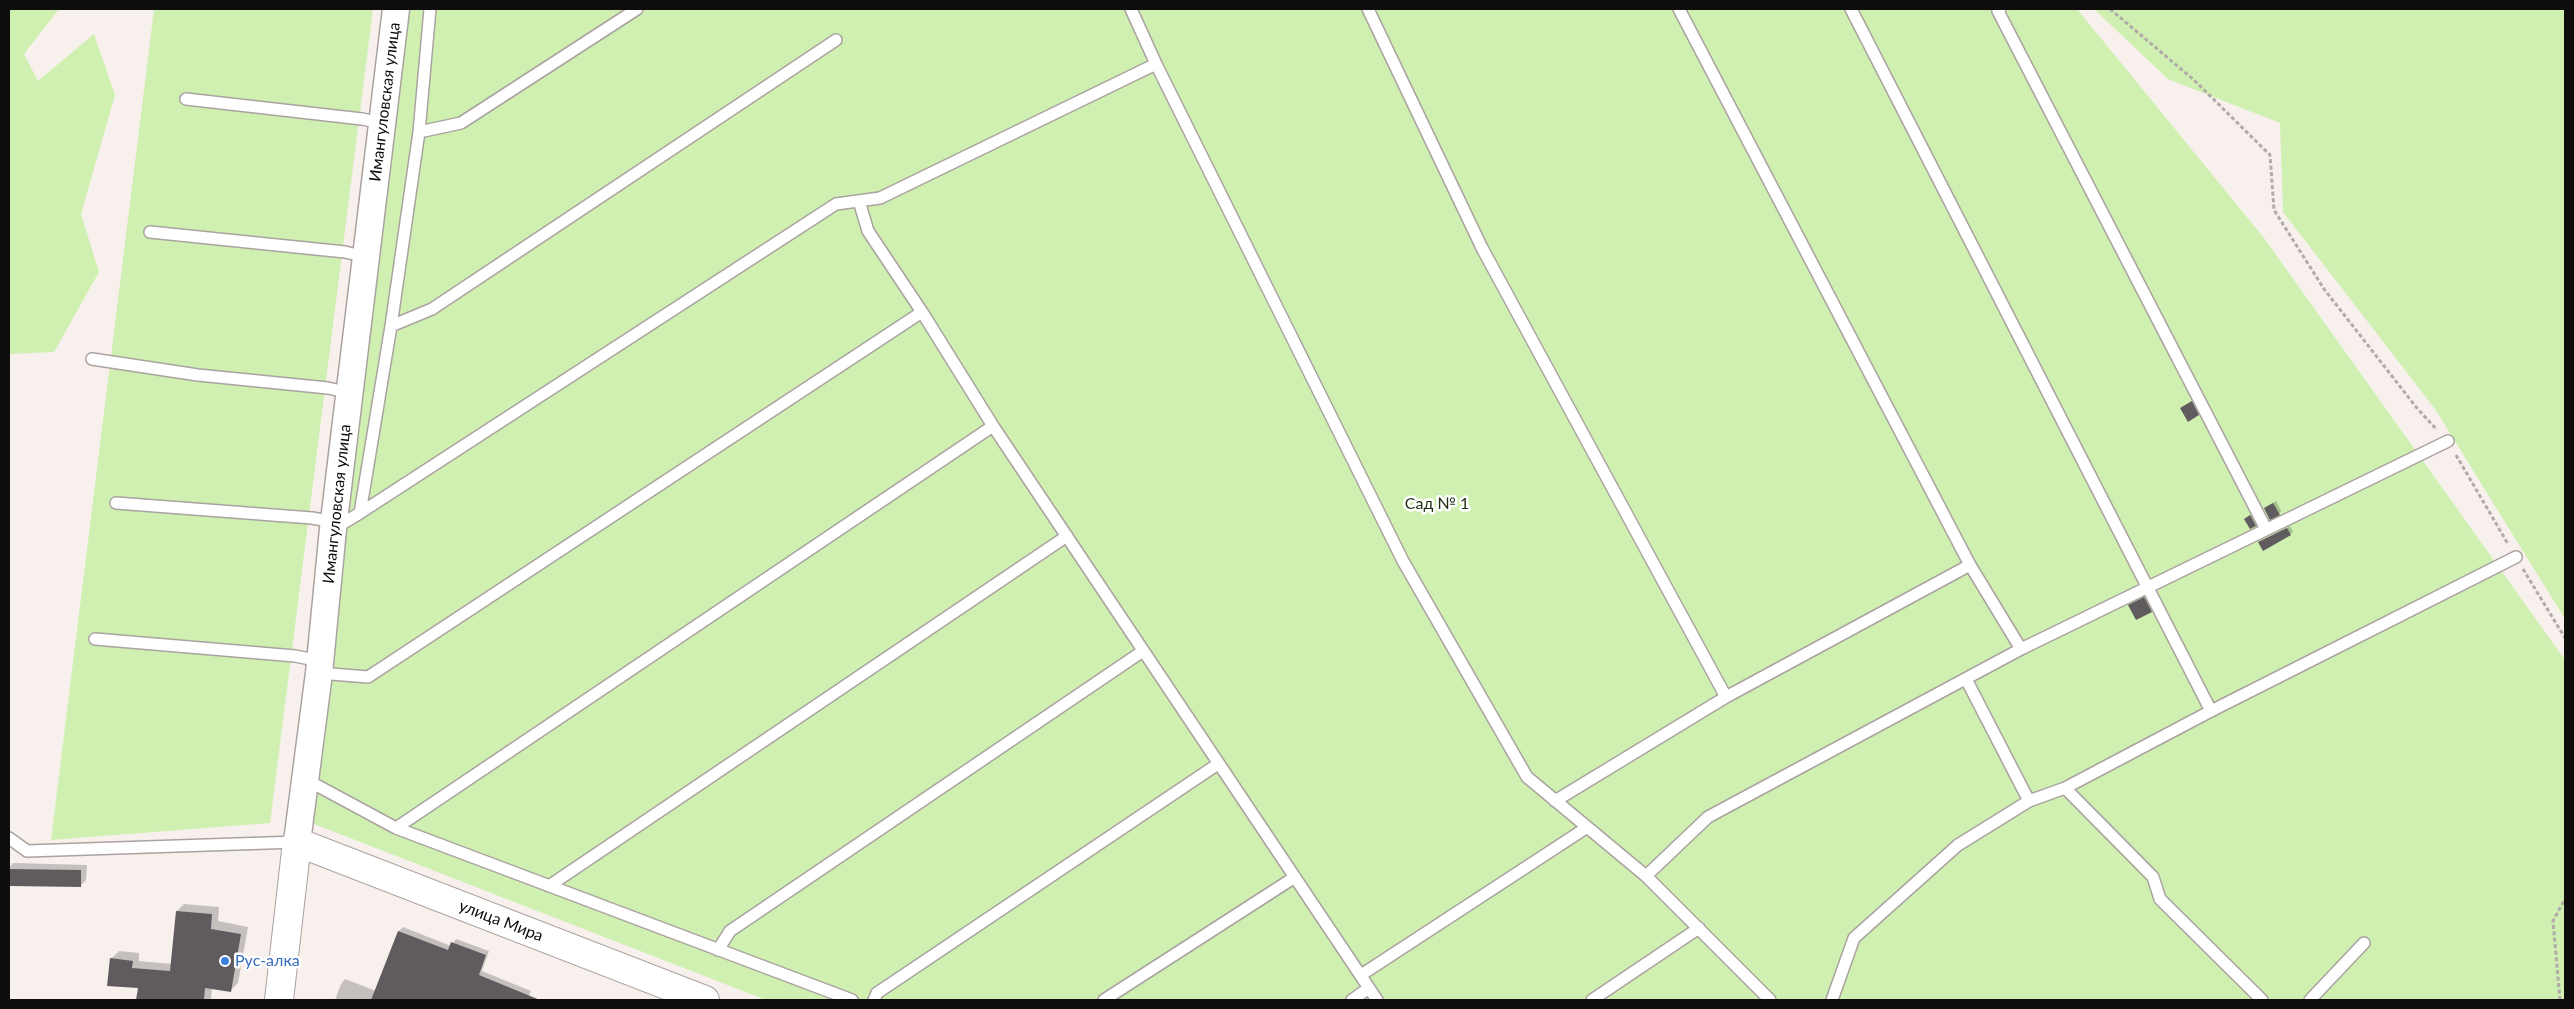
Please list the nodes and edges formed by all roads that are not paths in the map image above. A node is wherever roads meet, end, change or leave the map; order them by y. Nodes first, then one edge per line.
1 (396, 9) edge
2 (430, 9) edge
3 (637, 9) edge
4 (1131, 9) edge
5 (1368, 9) edge
6 (1679, 9) edge
7 (1851, 9) edge
8 (2000, 9) edge
9 (836, 40) dead end
10 (1156, 64) junction
11 (186, 99) dead end
12 (382, 123) junction
13 (419, 132) junction
14 (859, 201) junction
15 (150, 232) dead end
16 (366, 257) junction
17 (922, 312) junction
18 (391, 326) junction
19 (92, 359) dead end
20 (350, 393) junction
21 (993, 426) junction
22 (2448, 442) road end
23 (116, 503) dead end
24 (360, 512) junction
25 (334, 526) junction
26 (2266, 529) junction
27 (1067, 536) junction
28 (2516, 557) road end
29 (1970, 566) junction
30 (2148, 586) junction
31 (95, 639) dead end
32 (2021, 649) junction
33 (1143, 652) junction
34 (320, 667) junction
35 (1966, 679) junction
36 (1726, 697) junction
37 (2211, 711) junction
38 (1218, 764) junction
39 (304, 778) junction
40 (2065, 788) junction
41 (1555, 801) junction
42 (2029, 801) junction
43 (396, 828) junction
44 (1586, 828) junction
45 (9, 838) edge
46 (297, 842) junction
47 (1646, 876) junction
48 (1295, 877) junction
49 (549, 886) junction
50 (1698, 928) junction
51 (2364, 943) dead end
52 (718, 950) junction
53 (1361, 975) junction
54 (1369, 988) junction
55 (279, 1000) edge
56 (705, 1000) edge
57 (852, 1000) edge
58 (874, 1000) edge
59 (1104, 1000) edge
60 (1352, 1000) edge
61 (1377, 1000) edge
62 (1592, 1000) edge
63 (1770, 1000) edge
64 (1832, 1000) edge
65 (2262, 1000) edge
66 (2310, 1000) edge

1 - 12 street, Имангуловская улица
2 - 13 lane
3 - 13 lane
4 - 10 lane
5 - 36 lane
6 - 29 lane
7 - 30 lane
8 - 26 lane
9 - 18 lane
10 - 14 lane
10 - 41 lane
11 - 12 lane
12 - 16 street, Имангуловская улица
13 - 18 lane
14 - 17 lane
14 - 24 lane
15 - 16 lane
16 - 20 street, Имангуловская улица
17 - 21 lane
17 - 34 lane
18 - 24 lane
19 - 20 lane
20 - 25 street, Имангуловская улица
21 - 27 lane
21 - 43 lane
22 - 26 lane
23 - 25 lane
24 - 25 lane
25 - 34 street, Имангуловская улица
26 - 30 lane
27 - 33 lane
27 - 49 lane
28 - 37 lane
29 - 32 lane
29 - 36 lane
30 - 32 lane
30 - 37 lane
31 - 34 lane
32 - 35 lane
33 - 38 lane
33 - 52 lane
34 - 39 street, Имангуловская улица
35 - 42 lane
35 - 47 lane
36 - 41 lane
37 - 40 lane
38 - 48 lane
38 - 58 lane
39 - 43 lane
39 - 46 street, Имангуловская улица
40 - 42 lane
40 - 65 lane
41 - 44 lane
42 - 64 lane
43 - 49 lane
44 - 47 lane
44 - 53 lane
45 - 46 lane
46 - 55 main road, Имангуловская улица
46 - 56 main road, улица Мира
47 - 50 lane
48 - 53 lane
48 - 59 lane
49 - 52 lane
50 - 62 lane
50 - 63 lane
51 - 66 lane
52 - 57 lane
53 - 54 lane
54 - 60 lane
54 - 61 lane

